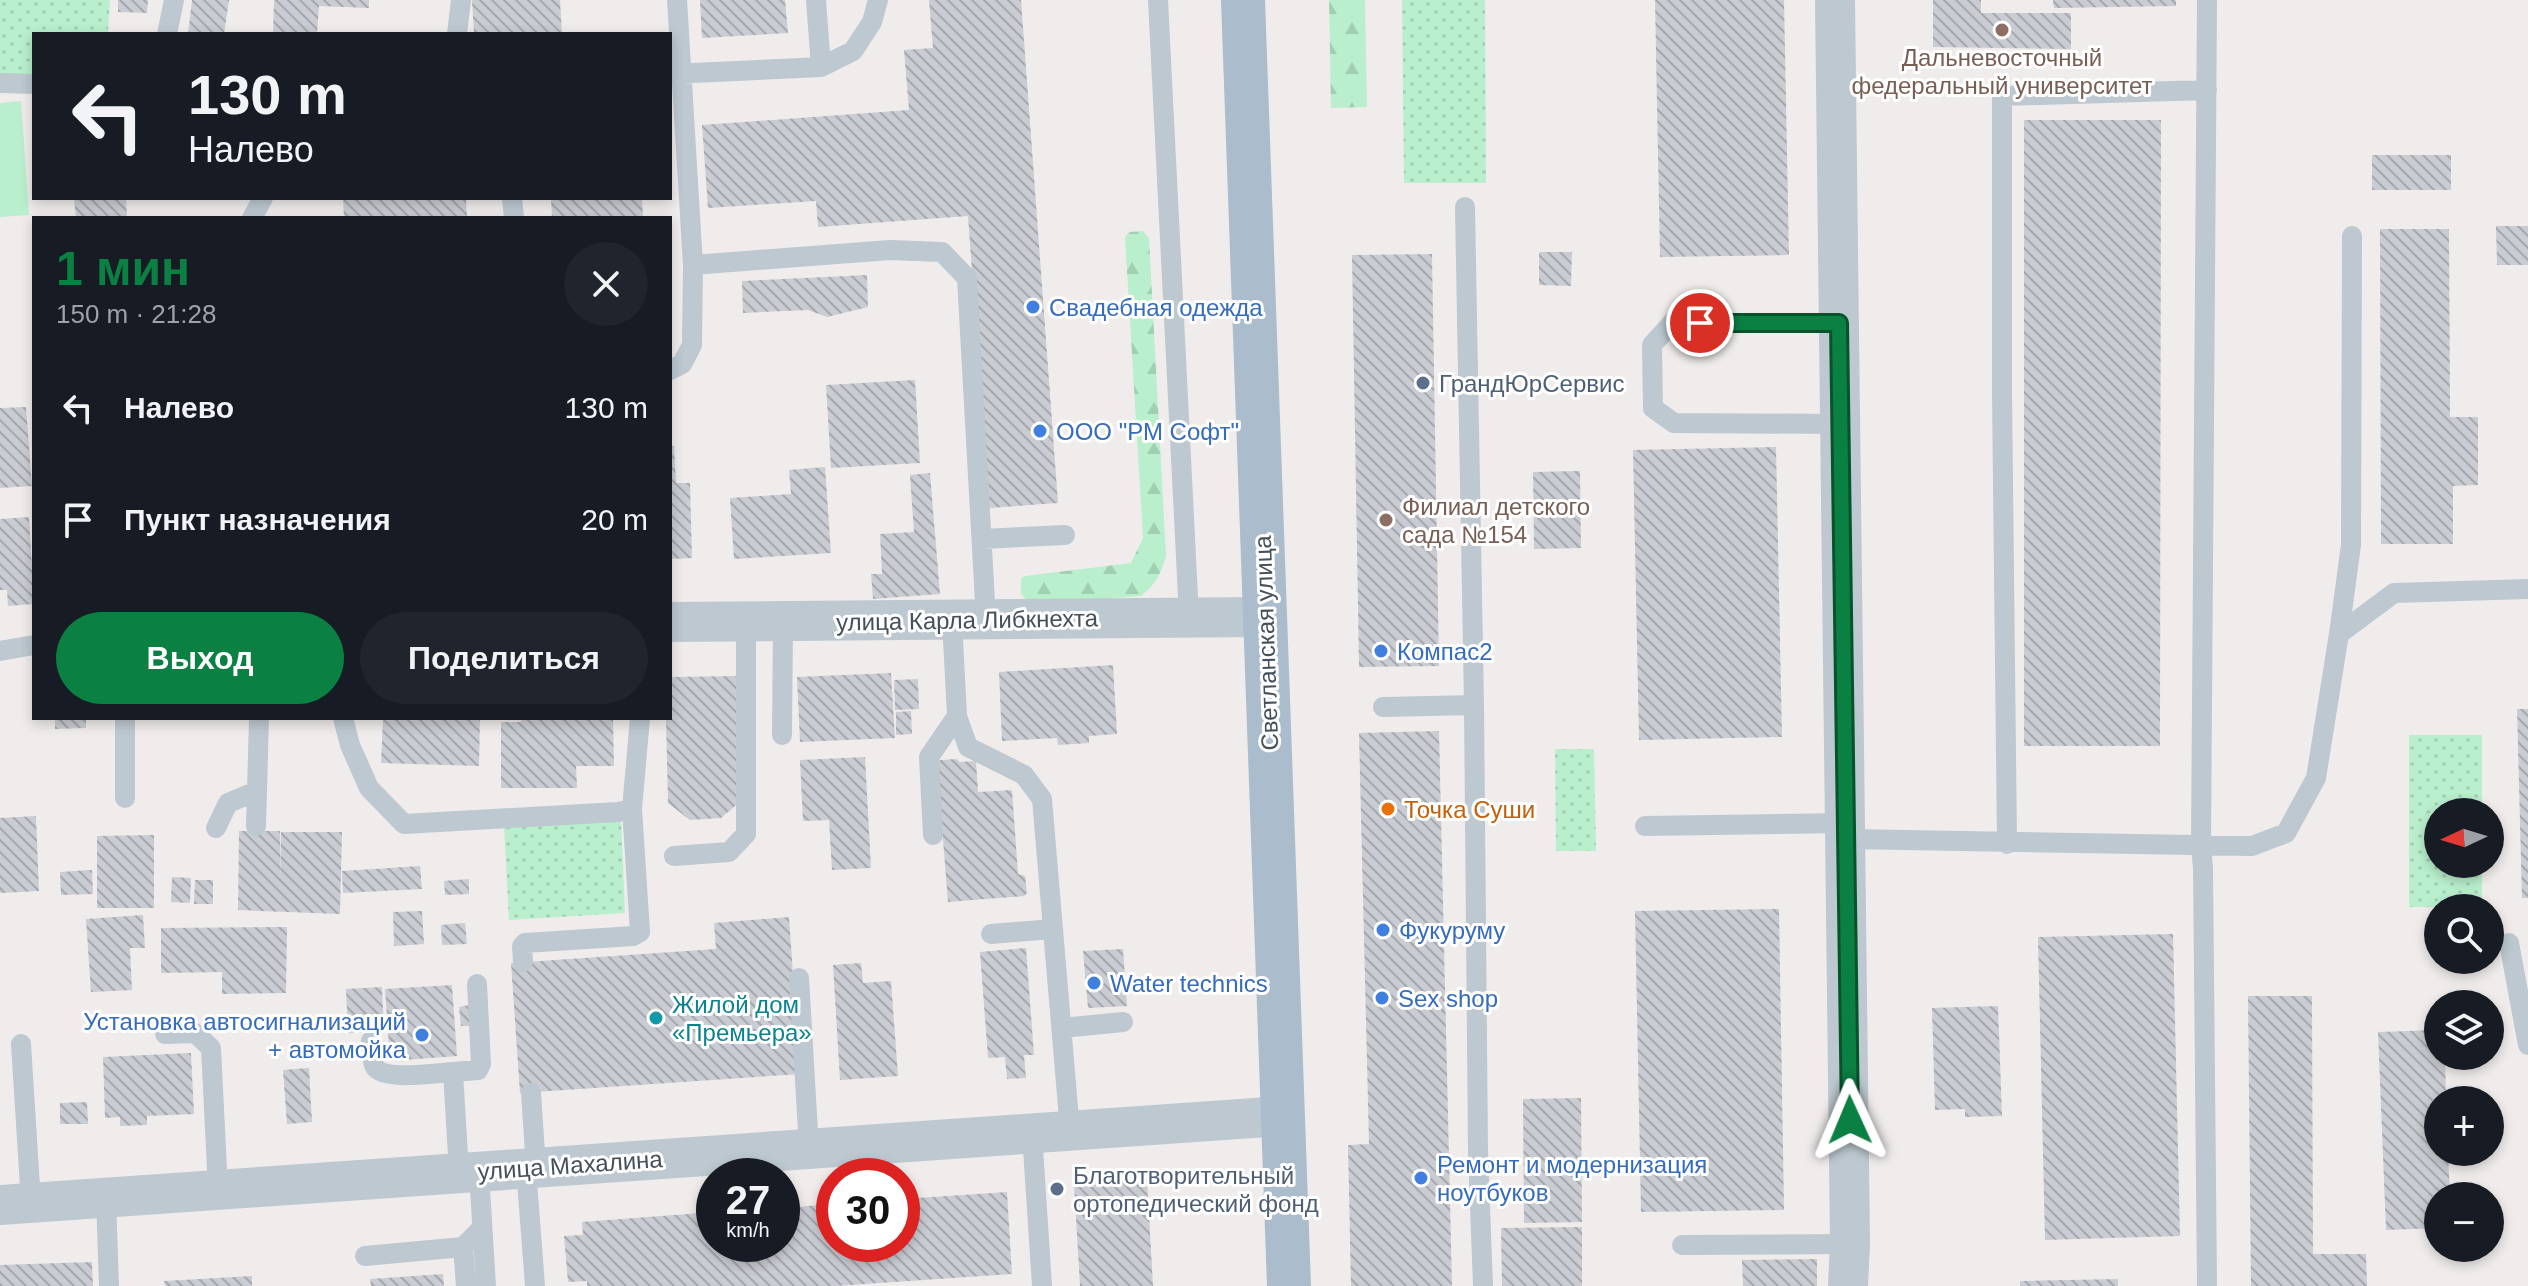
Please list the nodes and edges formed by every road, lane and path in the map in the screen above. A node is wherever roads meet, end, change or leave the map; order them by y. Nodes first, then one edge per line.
1 (174, 0) edge
2 (461, 0) edge
3 (677, 0) edge
4 (816, 0) edge
5 (878, 0) edge
6 (1158, 0) edge
7 (1243, 0) edge
8 (1835, 0) edge
9 (2207, 0) edge
10 (167, 32) edge
11 (457, 32) edge
12 (821, 67) junction
13 (676, 74) edge
14 (0, 83) edge
15 (32, 84) edge
16 (2207, 90) junction
17 (1465, 207) dead end
18 (2352, 236) dead end
19 (693, 265) junction
20 (1839, 323) junction
21 (672, 369) edge
22 (1841, 424) junction
23 (1065, 535) dead end
24 (982, 539) junction
25 (2528, 589) edge
26 (1189, 617) junction
27 (1265, 617) junction
28 (969, 620) junction
29 (672, 622) edge
30 (764, 622) junction
31 (2339, 634) junction
32 (32, 645) edge
33 (0, 651) edge
34 (1474, 705) junction
35 (1383, 707) dead end
36 (957, 716) junction
37 (125, 720) edge
38 (259, 720) edge
39 (344, 720) edge
40 (640, 720) edge
41 (782, 735) dead end
42 (257, 791) junction
43 (125, 798) dead end
44 (632, 809) junction
45 (256, 826) dead end
46 (1645, 826) dead end
47 (216, 828) dead end
48 (1847, 831) junction
49 (933, 835) dead end
50 (2007, 844) junction
51 (2201, 846) junction
52 (674, 856) dead end
53 (1053, 929) junction
54 (991, 934) dead end
55 (2509, 943) dead end
56 (523, 962) dead end
57 (799, 978) dead end
58 (477, 984) dead end
59 (1123, 1022) dead end
60 (1062, 1028) junction
61 (165, 1034) dead end
62 (371, 1041) dead end
63 (21, 1044) dead end
64 (2528, 1045) edge
65 (453, 1072) junction
66 (531, 1093) dead end
67 (1283, 1116) junction
68 (1051, 1132) junction
69 (809, 1149) junction
70 (531, 1168) junction
71 (469, 1172) junction
72 (218, 1190) junction
73 (106, 1198) junction
74 (15, 1204) edge
75 (482, 1228) junction
76 (1850, 1244) junction
77 (1682, 1245) dead end
78 (463, 1247) junction
79 (365, 1256) dead end
80 (109, 1286) edge
81 (466, 1286) edge
82 (486, 1286) edge
83 (535, 1286) edge
84 (1042, 1286) edge
85 (1289, 1286) edge
86 (1483, 1286) edge
87 (1848, 1286) edge
88 (2207, 1286) edge

1 - 10 lane
2 - 11 lane
3 - 13 lane
4 - 12 lane
5 - 12 lane
6 - 26 lane
7 - 27 main road, Светланская улица
8 - 20 street
9 - 16 lane
12 - 13 lane
13 - 19 lane
14 - 15 lane
16 - 50 lane
16 - 51 lane
17 - 34 lane
18 - 31 lane
19 - 21 lane
19 - 24 lane
20 - 22 street
20 - 22 lane
22 - 48 street
23 - 24 lane
24 - 28 lane
25 - 31 lane
26 - 27 street, улица Карла Либкнехта
26 - 28 street, улица Карла Либкнехта
27 - 67 main road, Светланская улица
28 - 30 street, улица Карла Либкнехта
28 - 36 lane
29 - 30 street, улица Карла Либкнехта
30 - 41 lane
30 - 52 lane
31 - 51 lane
32 - 33 lane
34 - 35 lane
34 - 86 lane
36 - 49 lane
36 - 53 lane
37 - 43 lane
38 - 42 lane
39 - 44 lane
40 - 44 lane
42 - 45 lane
42 - 47 lane
44 - 56 lane
46 - 48 lane
48 - 50 lane
48 - 76 street
50 - 51 lane
51 - 88 lane
53 - 54 lane
53 - 60 lane
55 - 64 lane
57 - 69 lane
58 - 65 lane
59 - 60 lane
60 - 68 lane
61 - 72 lane
62 - 65 lane
63 - 74 lane
65 - 71 lane
66 - 70 lane
67 - 68 street, улица Махалина
67 - 85 main road, Светланская улица
68 - 69 street, улица Махалина
68 - 84 lane
69 - 70 street, улица Махалина
70 - 71 street, улица Махалина
70 - 83 lane
71 - 72 street, улица Махалина
71 - 75 lane
72 - 73 street, улица Махалина
73 - 74 street, улица Махалина
73 - 80 lane
75 - 78 lane
75 - 82 lane
76 - 77 lane
76 - 87 street
78 - 79 lane
78 - 81 lane

